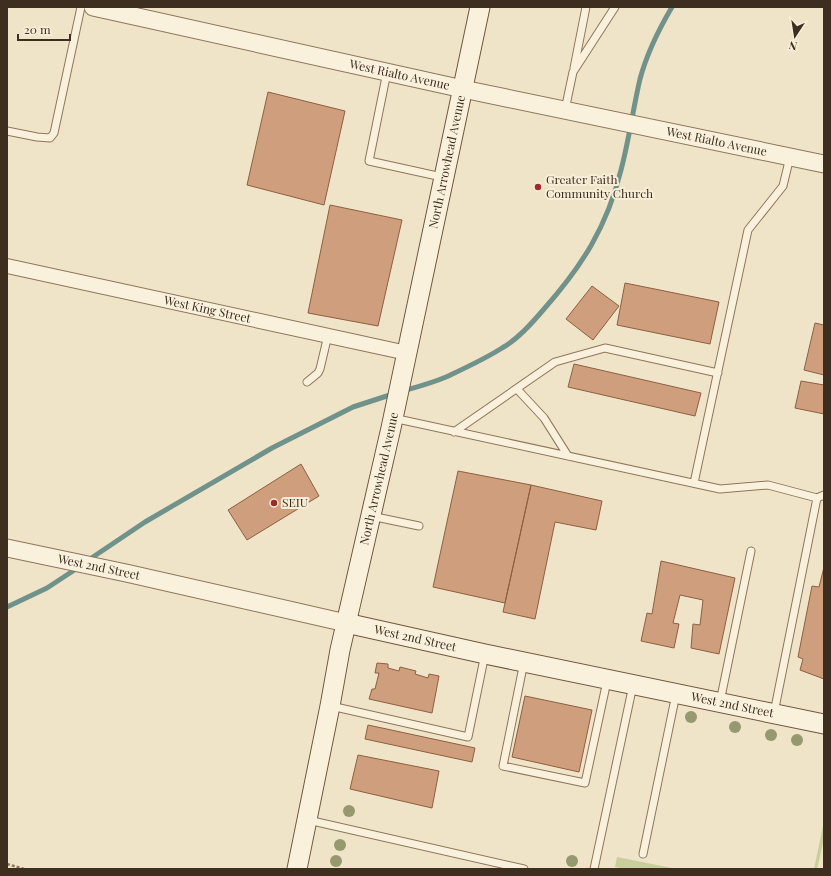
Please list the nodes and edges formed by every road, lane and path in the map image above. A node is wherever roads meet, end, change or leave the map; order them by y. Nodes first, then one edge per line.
1 (81, 7) edge
2 (93, 7) edge
3 (480, 7) edge
4 (586, 7) edge
5 (615, 7) edge
6 (387, 72) junction
7 (573, 72) junction
8 (463, 88) junction
9 (565, 110) junction
10 (7, 131) edge
11 (790, 157) junction
12 (824, 164) edge
13 (444, 177) junction
14 (7, 266) edge
15 (328, 335) junction
16 (407, 353) junction
17 (718, 373) junction
18 (307, 382) dead end
19 (517, 389) junction
20 (392, 423) junction
21 (454, 432) junction
22 (568, 456) junction
23 (694, 483) junction
24 (824, 495) edge
25 (817, 498) junction
26 (370, 516) junction
27 (419, 526) dead end
28 (7, 548) edge
29 (751, 551) dead end
30 (346, 623) junction
31 (485, 654) junction
32 (524, 662) junction
33 (608, 679) junction
34 (633, 684) junction
35 (676, 694) junction
36 (720, 702) junction
37 (330, 706) junction
38 (774, 714) junction
39 (824, 724) edge
40 (307, 820) junction
41 (643, 854) dead end
42 (7, 864) edge
43 (24, 869) edge
44 (297, 869) edge
45 (524, 869) edge
46 (594, 869) edge

1 - 10 lane
2 - 6 street, West Rialto Avenue
3 - 8 main road, North Arrowhead Avenue
4 - 7 lane
5 - 7 lane
6 - 8 street, West Rialto Avenue
6 - 13 lane
7 - 9 lane
8 - 9 street, West Rialto Avenue
8 - 13 main road, North Arrowhead Avenue
9 - 11 street, West Rialto Avenue
11 - 12 street, West Rialto Avenue
11 - 17 lane
13 - 16 main road, North Arrowhead Avenue
14 - 15 street, West King Street
15 - 16 street, West King Street
15 - 18 lane
16 - 20 main road, North Arrowhead Avenue
17 - 19 lane
17 - 23 lane
19 - 21 lane
19 - 22 lane
20 - 21 lane
20 - 26 main road, North Arrowhead Avenue
21 - 22 lane
22 - 23 lane
23 - 25 lane
24 - 25 lane
25 - 38 lane
26 - 27 lane
26 - 30 main road, North Arrowhead Avenue
28 - 30 street, West 2nd Street
29 - 36 lane
30 - 31 main road, West 2nd Street
30 - 37 main road, North Arrowhead Avenue
31 - 32 main road, West 2nd Street
31 - 37 lane
32 - 33 main road, West 2nd Street
32 - 33 lane
33 - 34 main road, West 2nd Street
34 - 35 main road, West 2nd Street
34 - 46 lane
35 - 36 main road, West 2nd Street
35 - 41 lane
36 - 38 main road, West 2nd Street
37 - 40 main road, North Arrowhead Avenue
38 - 39 main road, West 2nd Street
40 - 44 main road, North Arrowhead Avenue
40 - 45 lane
42 - 43 path

